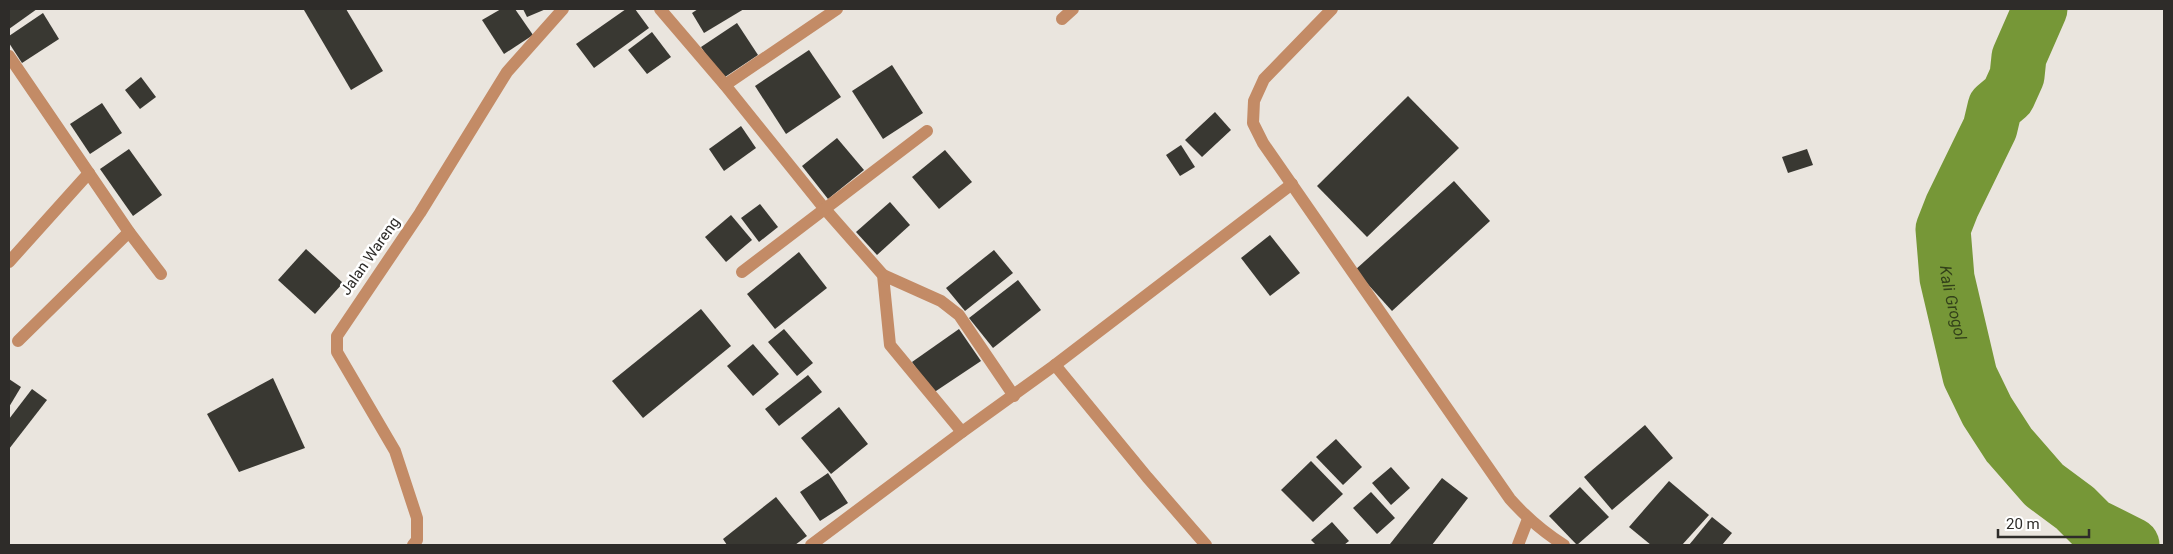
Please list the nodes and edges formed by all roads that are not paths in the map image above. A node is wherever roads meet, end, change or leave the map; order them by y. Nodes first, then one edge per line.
1 (564, 9) edge
2 (660, 9) edge
3 (838, 9) edge
4 (1073, 9) edge
5 (1332, 9) edge
6 (1062, 19) dead end
7 (9, 56) edge
8 (725, 85) junction
9 (927, 131) dead end
10 (90, 173) junction
11 (1292, 184) junction
12 (824, 208) junction
13 (129, 232) junction
14 (9, 262) edge
15 (742, 272) dead end
16 (161, 274) dead end
17 (883, 275) junction
18 (18, 341) dead end
19 (1055, 365) junction
20 (1014, 396) junction
21 (962, 432) junction
22 (1528, 520) junction
23 (413, 545) edge
24 (811, 545) edge
25 (1206, 545) edge
26 (1518, 545) edge
27 (1564, 545) edge

1 - 23 street, Jalan Wareng
2 - 8 street
3 - 8 street
4 - 6 street
5 - 11 street
7 - 10 street
8 - 12 street
9 - 12 street
10 - 13 street
10 - 14 street
11 - 19 street
11 - 22 street
12 - 15 street
12 - 17 street
13 - 16 street
13 - 18 street
17 - 20 street
17 - 21 street
19 - 20 street
19 - 25 street
20 - 21 street
21 - 24 street
22 - 26 street
22 - 27 street

